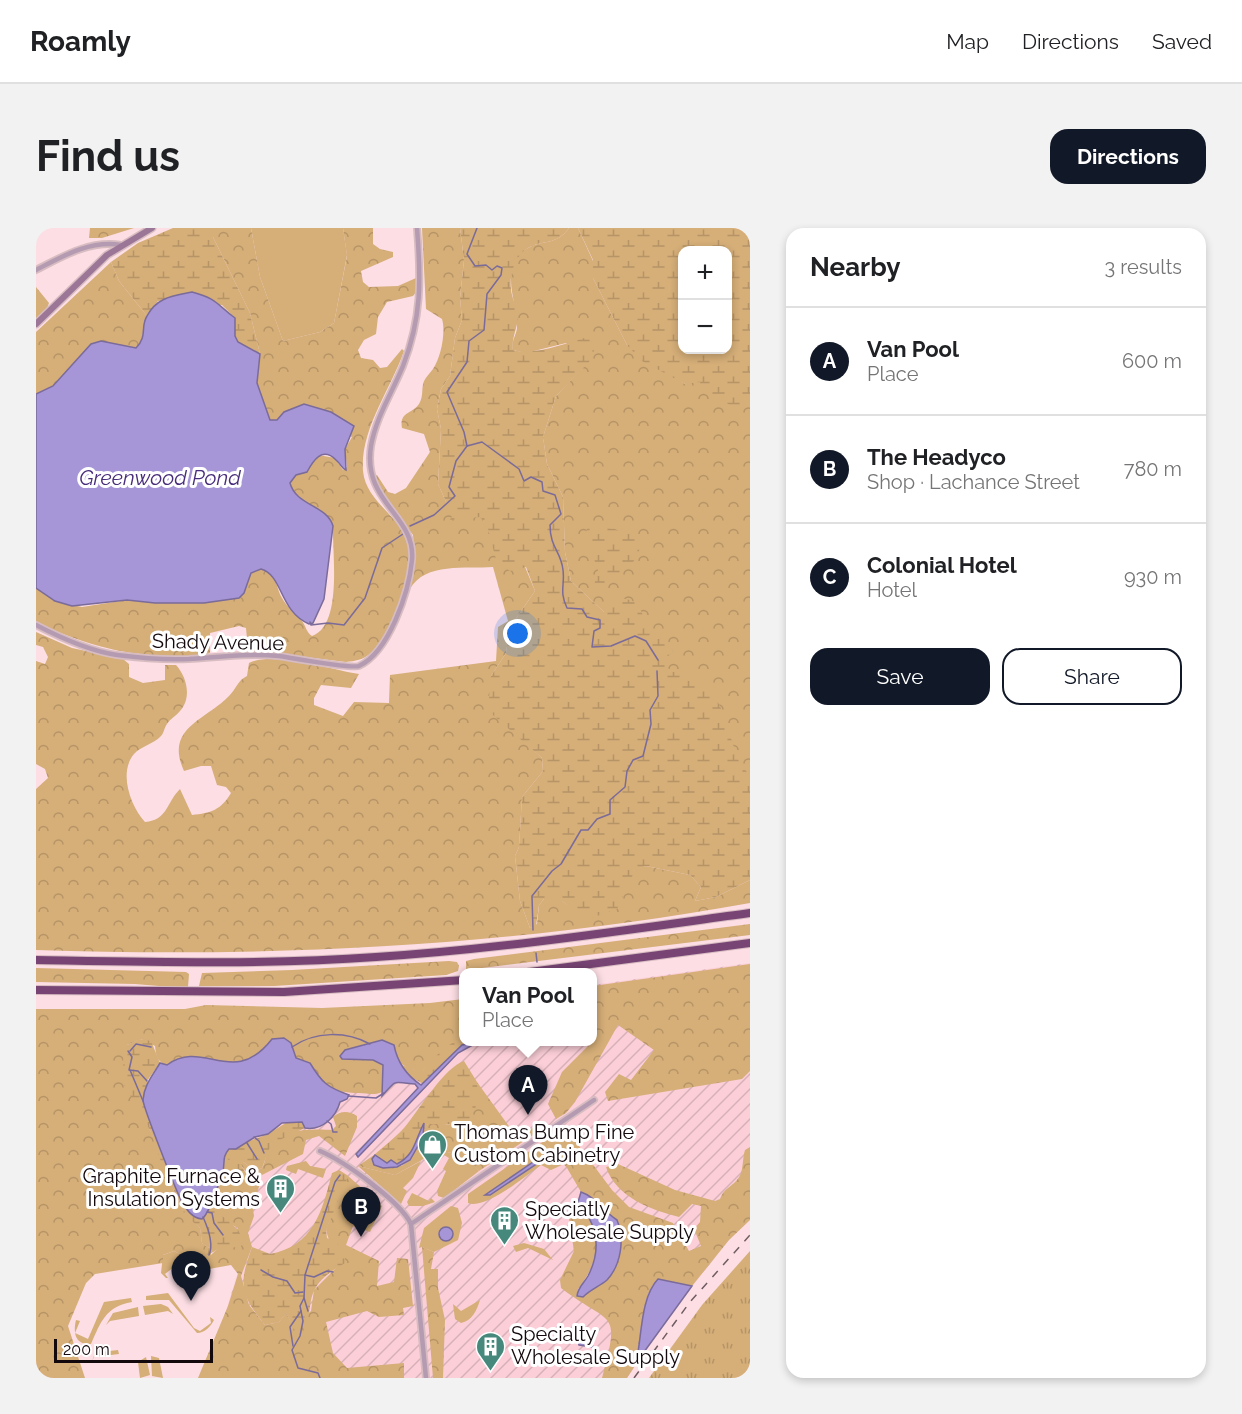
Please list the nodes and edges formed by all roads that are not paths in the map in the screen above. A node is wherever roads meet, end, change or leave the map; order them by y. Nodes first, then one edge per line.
1 (152, 228) edge
2 (417, 228) edge
3 (121, 245) junction
4 (36, 270) edge
5 (36, 324) edge
6 (36, 625) edge
7 (750, 913) edge
8 (750, 943) edge
9 (36, 960) edge
10 (560, 968) edge
11 (459, 980) edge
12 (36, 990) edge
13 (594, 1100) dead end
14 (320, 1151) dead end
15 (411, 1224) junction
16 (426, 1378) edge

1 - 3 main road
2 - 6 street, Shady Avenue
3 - 4 street
3 - 5 main road
7 - 9 highway
8 - 10 highway
11 - 12 highway
13 - 15 street
14 - 15 street
15 - 16 street

